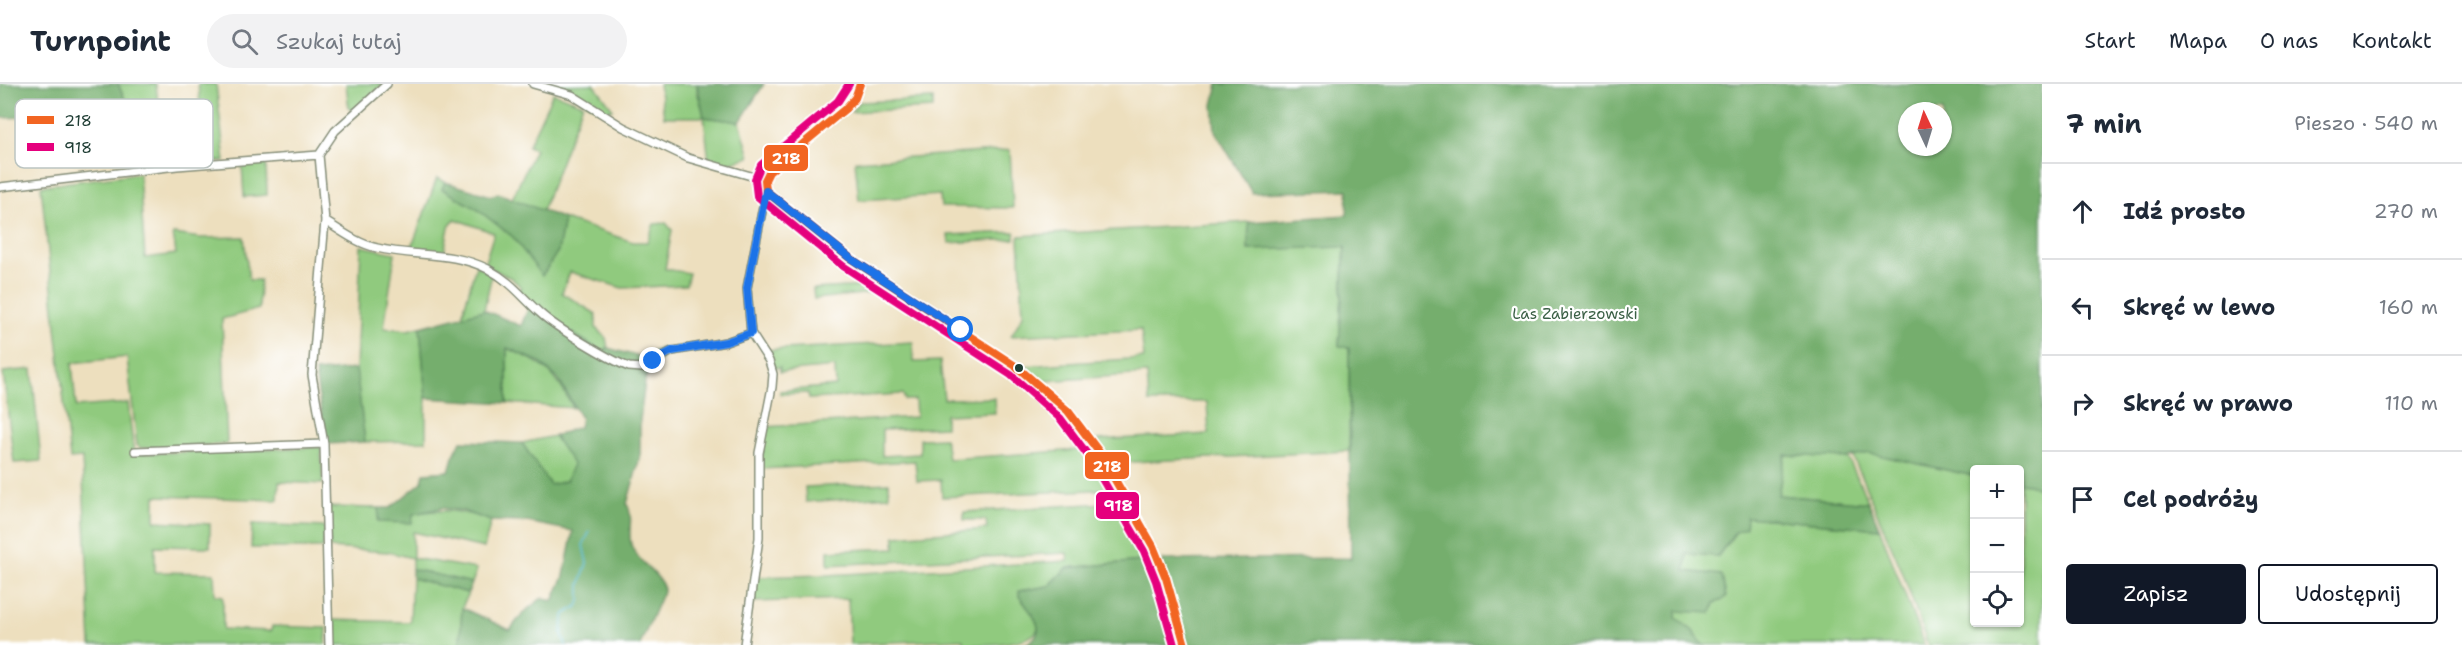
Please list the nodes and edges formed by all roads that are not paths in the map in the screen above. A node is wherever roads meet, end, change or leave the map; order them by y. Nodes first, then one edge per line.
1 (387, 84) edge
2 (533, 84) edge
3 (860, 84) edge
4 (320, 154) junction
5 (213, 163) edge
6 (160, 168) edge
7 (765, 180) junction
8 (0, 187) edge
9 (766, 191) junction
10 (325, 221) junction
11 (751, 333) junction
12 (324, 444) junction
13 (135, 451) dead end
14 (329, 645) edge
15 (744, 645) edge
16 (1185, 645) edge

1 - 4 street
2 - 7 street
3 - 7 street
4 - 5 street
4 - 10 street
6 - 8 street
7 - 9 street
9 - 11 street
9 - 16 street
10 - 11 street
10 - 12 street
11 - 15 street
12 - 13 street
12 - 14 street

